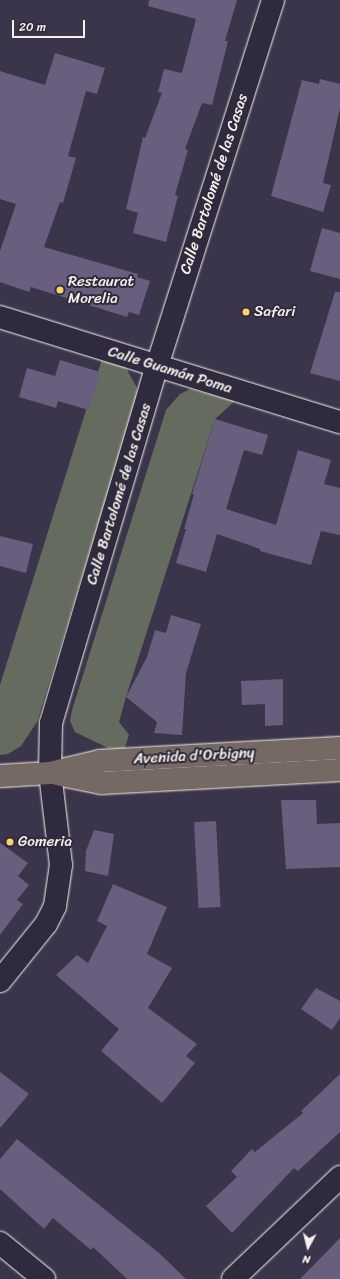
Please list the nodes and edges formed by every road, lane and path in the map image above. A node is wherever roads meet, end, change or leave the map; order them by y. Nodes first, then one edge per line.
1 (272, 0) edge
2 (0, 318) edge
3 (157, 366) junction
4 (340, 422) edge
5 (340, 748) edge
6 (340, 770) edge
7 (50, 773) junction
8 (0, 776) edge
9 (0, 981) edge
10 (340, 1177) edge
11 (0, 1243) edge
12 (44, 1279) edge
13 (233, 1279) edge

1 - 3 street, Calle Bartolomé de las Casas
2 - 3 street, Calle Guamán Poma
3 - 4 street, Calle Guamán Poma
3 - 7 street, Calle Bartolomé de las Casas
5 - 7 main road, Avenida d'Orbigny
6 - 7 main road, Avenida d'Orbigny
7 - 8 main road, Avenida d'Orbigny
7 - 9 street, Calle Bartolomé de las Casas
10 - 13 street
11 - 12 street

